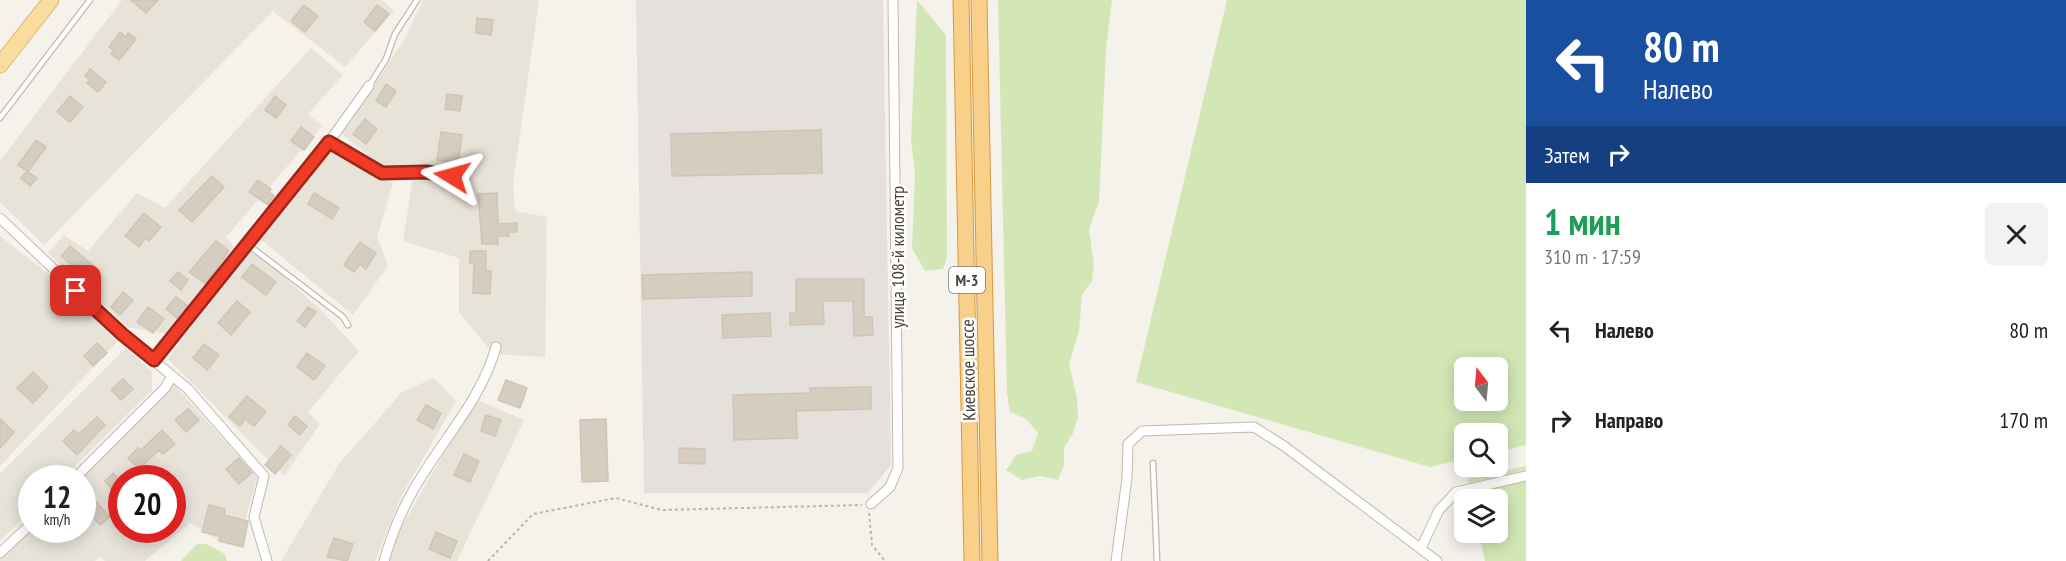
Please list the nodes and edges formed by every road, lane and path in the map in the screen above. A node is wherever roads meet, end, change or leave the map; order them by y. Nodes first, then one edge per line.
1 (51, 0) edge
2 (90, 0) edge
3 (417, 0) edge
4 (893, 0) edge
5 (961, 0) edge
6 (979, 0) edge
7 (0, 65) edge
8 (369, 86) joint
9 (0, 118) edge
10 (329, 142) junction
11 (452, 176) dead end
12 (0, 218) edge
13 (247, 244) junction
14 (348, 325) dead end
15 (496, 347) dead end
16 (154, 360) junction
17 (172, 376) junction
18 (1153, 463) dead end
19 (88, 465) edge
20 (1526, 476) edge
21 (871, 504) junction
22 (18, 536) edge
23 (1421, 548) junction
24 (0, 554) edge
25 (267, 561) edge
26 (384, 561) edge
27 (488, 561) edge
28 (885, 561) edge
29 (972, 561) edge
30 (990, 561) edge
31 (1116, 561) edge
32 (1157, 561) edge
33 (1437, 561) edge

1 - 7 main road
2 - 9 lane
3 - 8 lane
4 - 21 street, улица 108-й километр
5 - 29 highway, Киевское шоссе / М-3
6 - 30 highway, Киевское шоссе / М-3
8 - 10 street
10 - 11 lane
10 - 13 street
12 - 16 street
13 - 14 lane
13 - 16 street
15 - 26 street
16 - 17 street
17 - 19 street
17 - 25 street
18 - 32 lane
20 - 23 street
21 - 27 path
21 - 28 path
22 - 24 street
23 - 31 street
23 - 33 street

